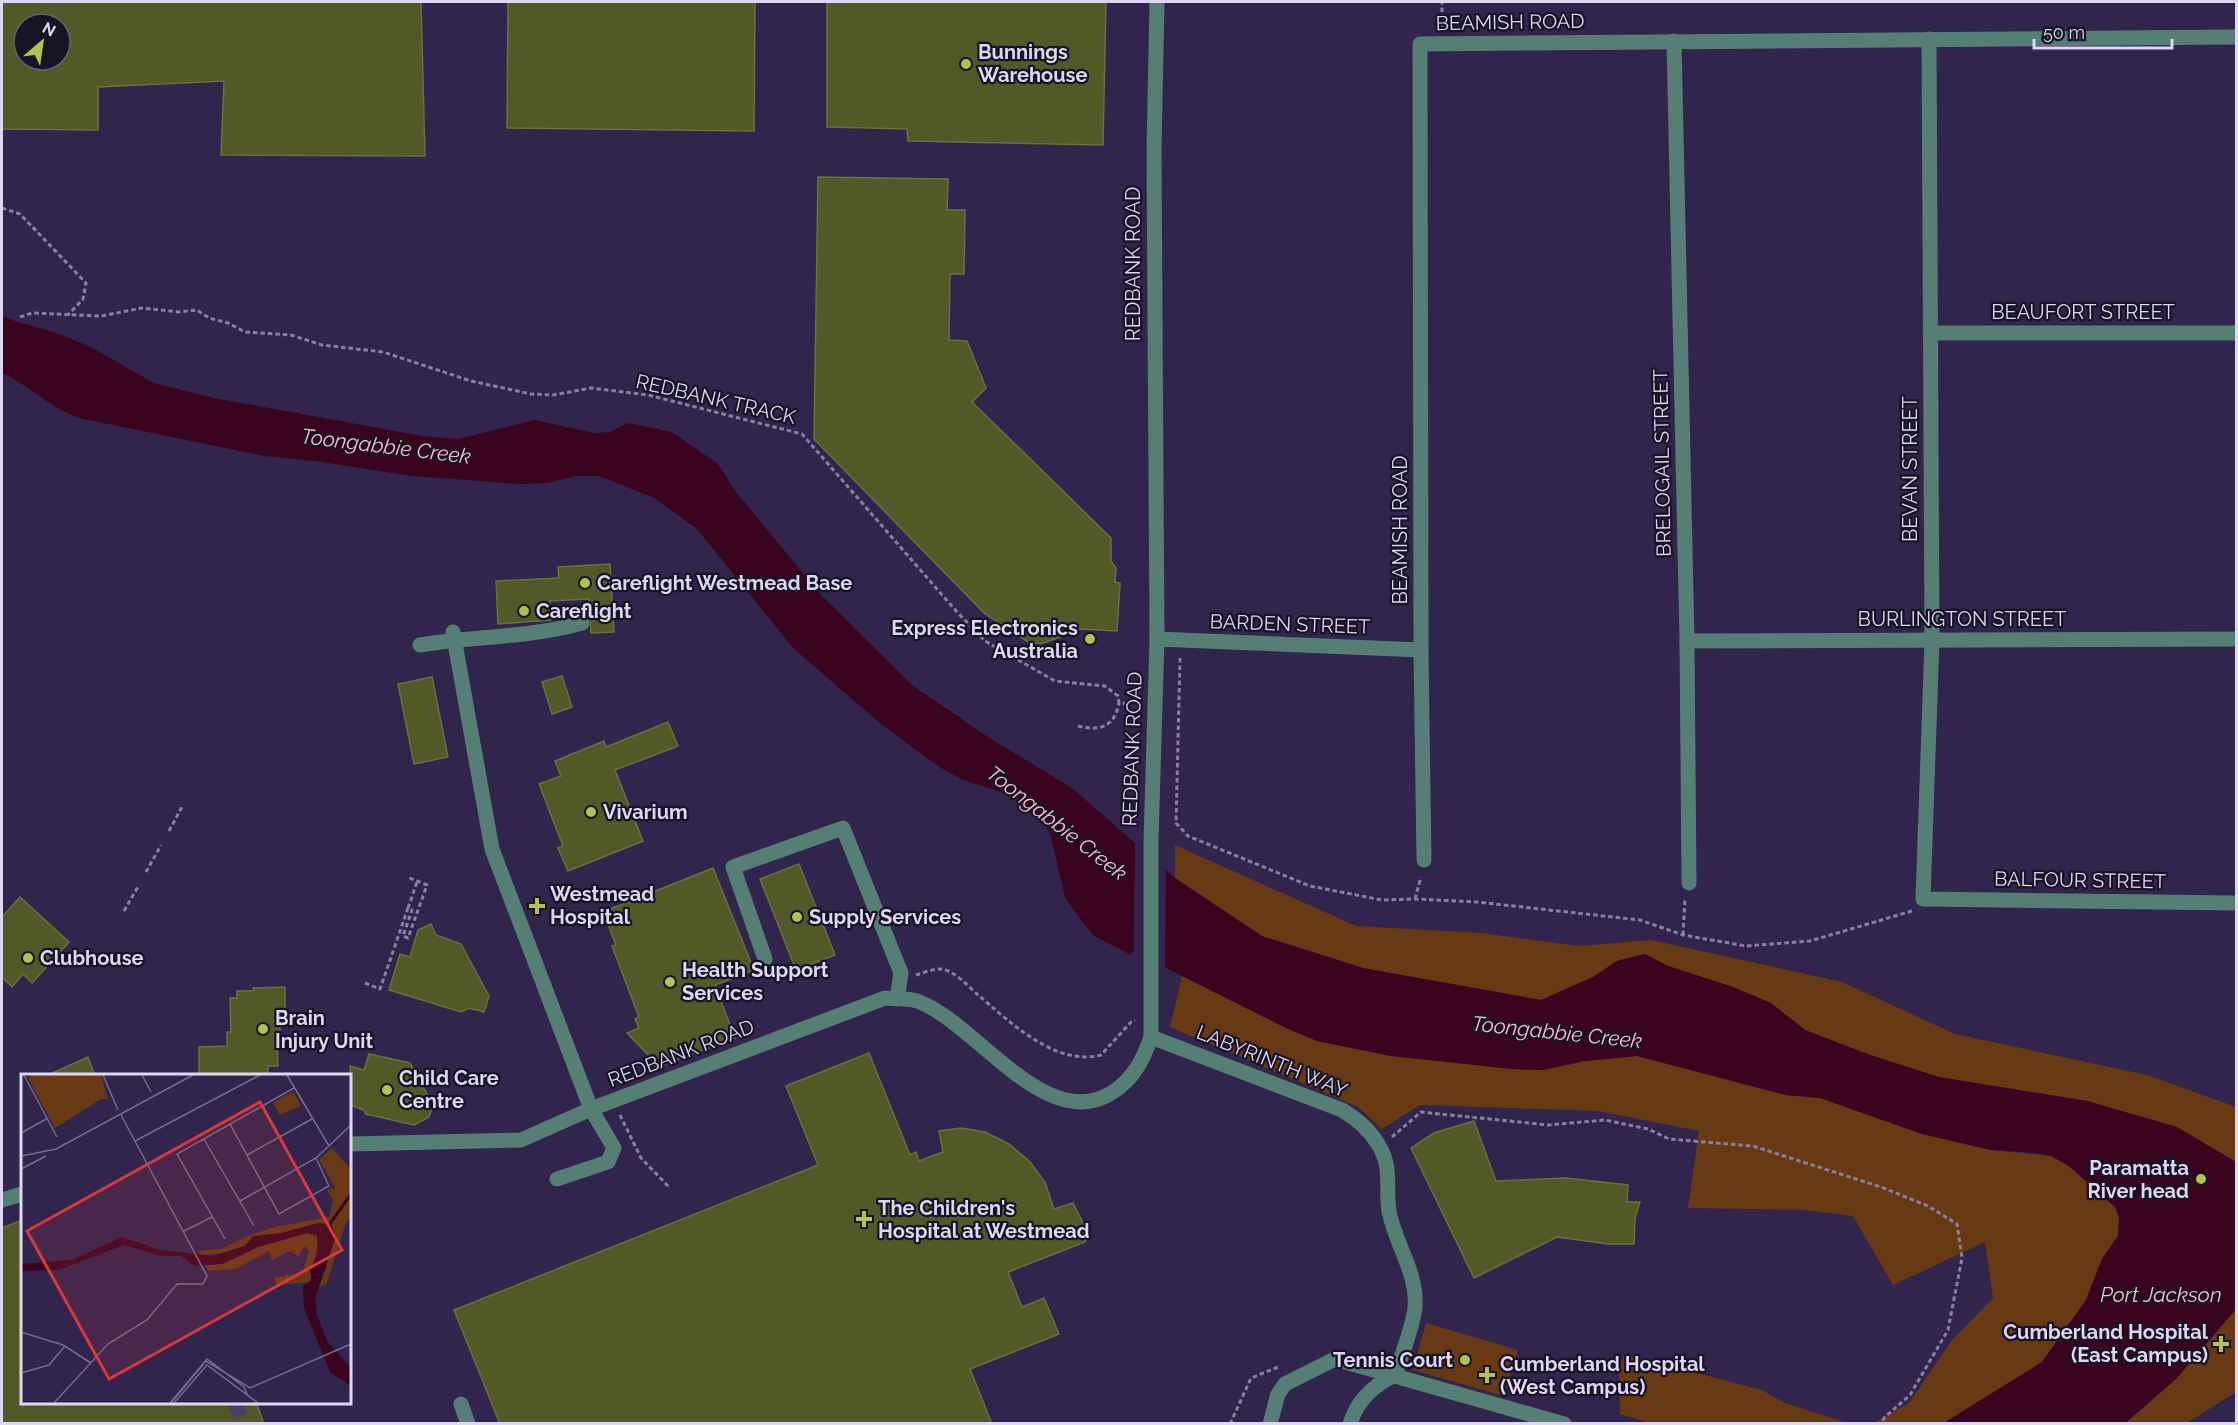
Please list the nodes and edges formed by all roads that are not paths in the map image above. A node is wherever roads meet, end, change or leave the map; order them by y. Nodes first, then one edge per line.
1 (1157, 2) edge
2 (2236, 37) edge
3 (1929, 39) junction
4 (1674, 41) junction
5 (1930, 333) junction
6 (2236, 333) edge
7 (582, 622) dead end
8 (453, 636) junction
9 (1156, 639) junction
10 (2236, 639) edge
11 (1932, 640) junction
12 (1687, 641) junction
13 (420, 645) dead end
14 (1421, 650) junction
15 (1424, 860) road end
16 (1689, 883) road end
17 (1923, 898) joint
18 (2236, 903) edge
19 (765, 959) dead end
20 (897, 999) junction
21 (1151, 1037) junction
22 (591, 1109) junction
23 (351, 1144) edge
24 (557, 1179) dead end
25 (21, 1194) edge
26 (2, 1200) edge
27 (1395, 1375) junction
28 (461, 1404) dead end
29 (468, 1424) edge
30 (1270, 1424) edge
31 (1350, 1424) edge
32 (1564, 1424) edge

1 - 9 street, REDBANK ROAD
2 - 3 street, BEAMISH ROAD
3 - 4 street, BEAMISH ROAD
3 - 5 street, BEVAN STREET
4 - 12 street, BRELOGAIL STREET
4 - 14 street, BEAMISH ROAD
5 - 6 street, BEAUFORT STREET
5 - 11 street, BEVAN STREET
7 - 8 street
8 - 13 street
8 - 22 street
9 - 14 street, BARDEN STREET
9 - 21 street, REDBANK ROAD
10 - 11 street, BURLINGTON STREET
11 - 12 street, BURLINGTON STREET
11 - 17 street, BEVAN STREET
12 - 16 street, BRELOGAIL STREET
14 - 15 street, BEAMISH ROAD
17 - 18 street, BALFOUR STREET
19 - 20 street
20 - 21 street, REDBANK ROAD
20 - 22 street, REDBANK ROAD
21 - 27 street, LABYRINTH WAY
22 - 23 street, REDBANK ROAD
22 - 24 street
25 - 26 street
27 - 30 street
27 - 31 street
27 - 32 street
28 - 29 street

